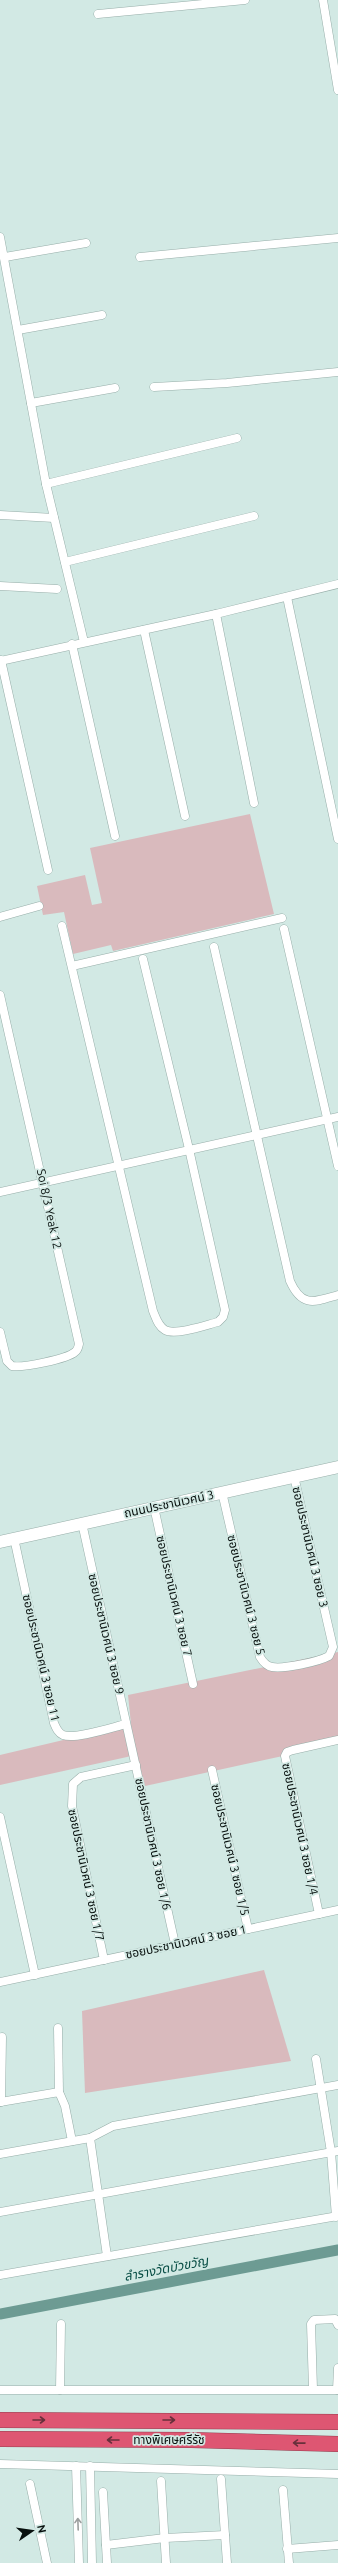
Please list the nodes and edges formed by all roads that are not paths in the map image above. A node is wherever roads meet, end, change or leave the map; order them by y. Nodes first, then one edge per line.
1 (245, 0) edge
2 (323, 0) edge
3 (98, 14) dead end
4 (338, 90) edge
5 (0, 237) edge
6 (338, 238) edge
7 (86, 243) dead end
8 (4, 257) junction
9 (140, 257) dead end
10 (102, 315) dead end
11 (18, 330) junction
12 (338, 372) edge
13 (154, 386) dead end
14 (115, 388) dead end
15 (31, 403) junction
16 (237, 438) dead end
17 (46, 484) junction
18 (0, 516) edge
19 (254, 516) dead end
20 (54, 518) junction
21 (65, 562) junction
22 (338, 584) edge
23 (0, 586) edge
24 (57, 589) dead end
25 (287, 597) junction
26 (216, 614) junction
27 (144, 630) junction
28 (84, 642) junction
29 (72, 644) junction
30 (0, 660) edge
31 (254, 803) dead end
32 (185, 816) dead end
33 (115, 836) dead end
34 (338, 839) edge
35 (48, 870) dead end
36 (39, 906) dead end
37 (0, 917) edge
38 (282, 918) dead end
39 (62, 926) dead end
40 (284, 929) dead end
41 (214, 947) dead end
42 (143, 959) dead end
43 (72, 966) junction
44 (0, 995) edge
45 (338, 1117) edge
46 (328, 1119) junction
47 (258, 1135) junction
48 (190, 1149) junction
49 (119, 1165) junction
50 (338, 1166) edge
51 (44, 1182) junction
52 (0, 1192) edge
53 (338, 1295) edge
54 (0, 1332) edge
55 (338, 1467) edge
56 (294, 1476) junction
57 (222, 1492) junction
58 (154, 1507) junction
59 (82, 1523) junction
60 (14, 1538) junction
61 (0, 1542) edge
62 (299, 1664) joint
63 (193, 1684) dead end
64 (126, 1724) junction
65 (338, 1740) edge
66 (131, 1744) joint
67 (136, 1765) junction
68 (212, 1770) dead end
69 (0, 1817) edge
70 (338, 1910) edge
71 (319, 1914) junction
72 (248, 1929) junction
73 (175, 1944) junction
74 (104, 1960) junction
75 (35, 1975) junction
76 (0, 1982) edge
77 (58, 2028) dead end
78 (2, 2037) dead end
79 (316, 2059) dead end
80 (338, 2085) edge
81 (322, 2087) junction
82 (59, 2092) junction
83 (1, 2102) edge
84 (90, 2138) junction
85 (72, 2141) junction
86 (335, 2151) edge
87 (0, 2154) edge
88 (98, 2194) junction
89 (0, 2212) edge
90 (337, 2216) edge
91 (107, 2256) junction
92 (0, 2275) edge
93 (61, 2324) dead end
94 (338, 2324) edge
95 (338, 2368) edge
96 (313, 2389) junction
97 (0, 2390) edge
98 (60, 2390) junction
99 (338, 2390) edge
100 (0, 2420) edge
101 (338, 2422) edge
102 (0, 2439) edge
103 (338, 2444) edge
104 (0, 2464) edge
105 (76, 2466) junction
106 (90, 2466) junction
107 (338, 2474) edge
108 (221, 2479) dead end
109 (161, 2481) dead end
110 (30, 2484) dead end
111 (283, 2490) dead end
112 (103, 2492) dead end
113 (225, 2535) junction
114 (165, 2538) junction
115 (106, 2544) junction
116 (338, 2545) edge
117 (288, 2548) junction
118 (47, 2563) edge
119 (80, 2563) edge
120 (92, 2563) edge
121 (107, 2563) edge
122 (166, 2563) edge
123 (226, 2563) edge
124 (289, 2563) edge

1 - 3 street
2 - 4 street
5 - 8 street
6 - 9 street
7 - 8 street
8 - 11 street
10 - 11 street
11 - 15 street
12 - 13 street
14 - 15 street
15 - 17 street
16 - 17 street
17 - 20 street
18 - 20 street
19 - 21 street
20 - 21 street
21 - 28 street
22 - 25 street
23 - 24 street
25 - 26 street
25 - 34 street
26 - 27 street
26 - 31 street
27 - 28 street
27 - 32 street
28 - 29 street
29 - 30 street
29 - 33 street
30 - 35 street
36 - 37 street
38 - 43 street
39 - 43 street
40 - 46 street
41 - 47 street
42 - 48 street
43 - 49 street
44 - 51 street, Soi 8/3 Yeak 12
45 - 46 street
46 - 47 street
46 - 50 street
47 - 48 street
47 - 53 street
48 - 49 street
48 - 49 street
49 - 51 street
51 - 52 street
51 - 54 street, Soi 8/3 Yeak 12
55 - 56 street, ถนนประชานิเวศน์ 3
56 - 57 street, ถนนประชานิเวศน์ 3
56 - 62 street, ซอยประชานิเวศน์ 3 ซอย 3
57 - 58 street, ถนนประชานิเวศน์ 3
57 - 62 street, ซอยประชานิเวศน์ 3 ซอย 5
58 - 59 street, ถนนประชานิเวศน์ 3
58 - 63 street, ซอยประชานิเวศน์ 3 ซอย 7
59 - 60 street, ถนนประชานิเวศน์ 3
59 - 64 street, ซอยประชานิเวศน์ 3 ซอย 9
60 - 61 street, ถนนประชานิเวศน์ 3
60 - 64 street, ซอยประชานิเวศน์ 3 ซอย 11
64 - 66 street, ซอยประชานิเวศน์ 3 ซอย 9
65 - 71 street, ซอยประชานิเวศน์ 3 ซอย 1/4
66 - 67 street, ซอยประชานิเวศน์ 3 ซอย 1/6
67 - 73 street, ซอยประชานิเวศน์ 3 ซอย 1/6
67 - 74 street, ซอยประชานิเวศน์ 3 ซอย 1/7
68 - 72 street, ซอยประชานิเวศน์ 3 ซอย 1/5
69 - 75 street
70 - 71 street, ซอยประชานิเวศน์ 3 ซอย 1
71 - 72 street, ซอยประชานิเวศน์ 3 ซอย 1
72 - 73 street, ซอยประชานิเวศน์ 3 ซอย 1
73 - 74 street, ซอยประชานิเวศน์ 3 ซอย 1
74 - 75 street, ซอยประชานิเวศน์ 3 ซอย 1
75 - 76 street, ซอยประชานิเวศน์ 3 ซอย 1
77 - 82 street
78 - 83 street
79 - 81 street
80 - 81 street
81 - 84 street
81 - 86 street
82 - 83 street
82 - 85 street
84 - 85 street
84 - 88 street
85 - 87 street
86 - 88 street
86 - 90 street
88 - 89 street
88 - 91 street
90 - 91 street
91 - 92 street
93 - 98 street
94 - 96 street
95 - 99 street
96 - 98 street
96 - 99 street
97 - 98 street
100 -> 101 highway, ทางพิเศษศรีรัช
103 -> 102 highway, ทางพิเศษศรีรัช
104 - 105 street
105 - 106 street
119 -> 105 street
106 - 107 street
106 - 120 street
108 - 113 street
109 - 114 street
110 - 118 street
111 - 117 street
112 - 115 street
113 - 114 street
113 - 123 street
114 - 115 street
114 - 122 street
115 - 121 street
116 - 117 street
117 - 124 street

